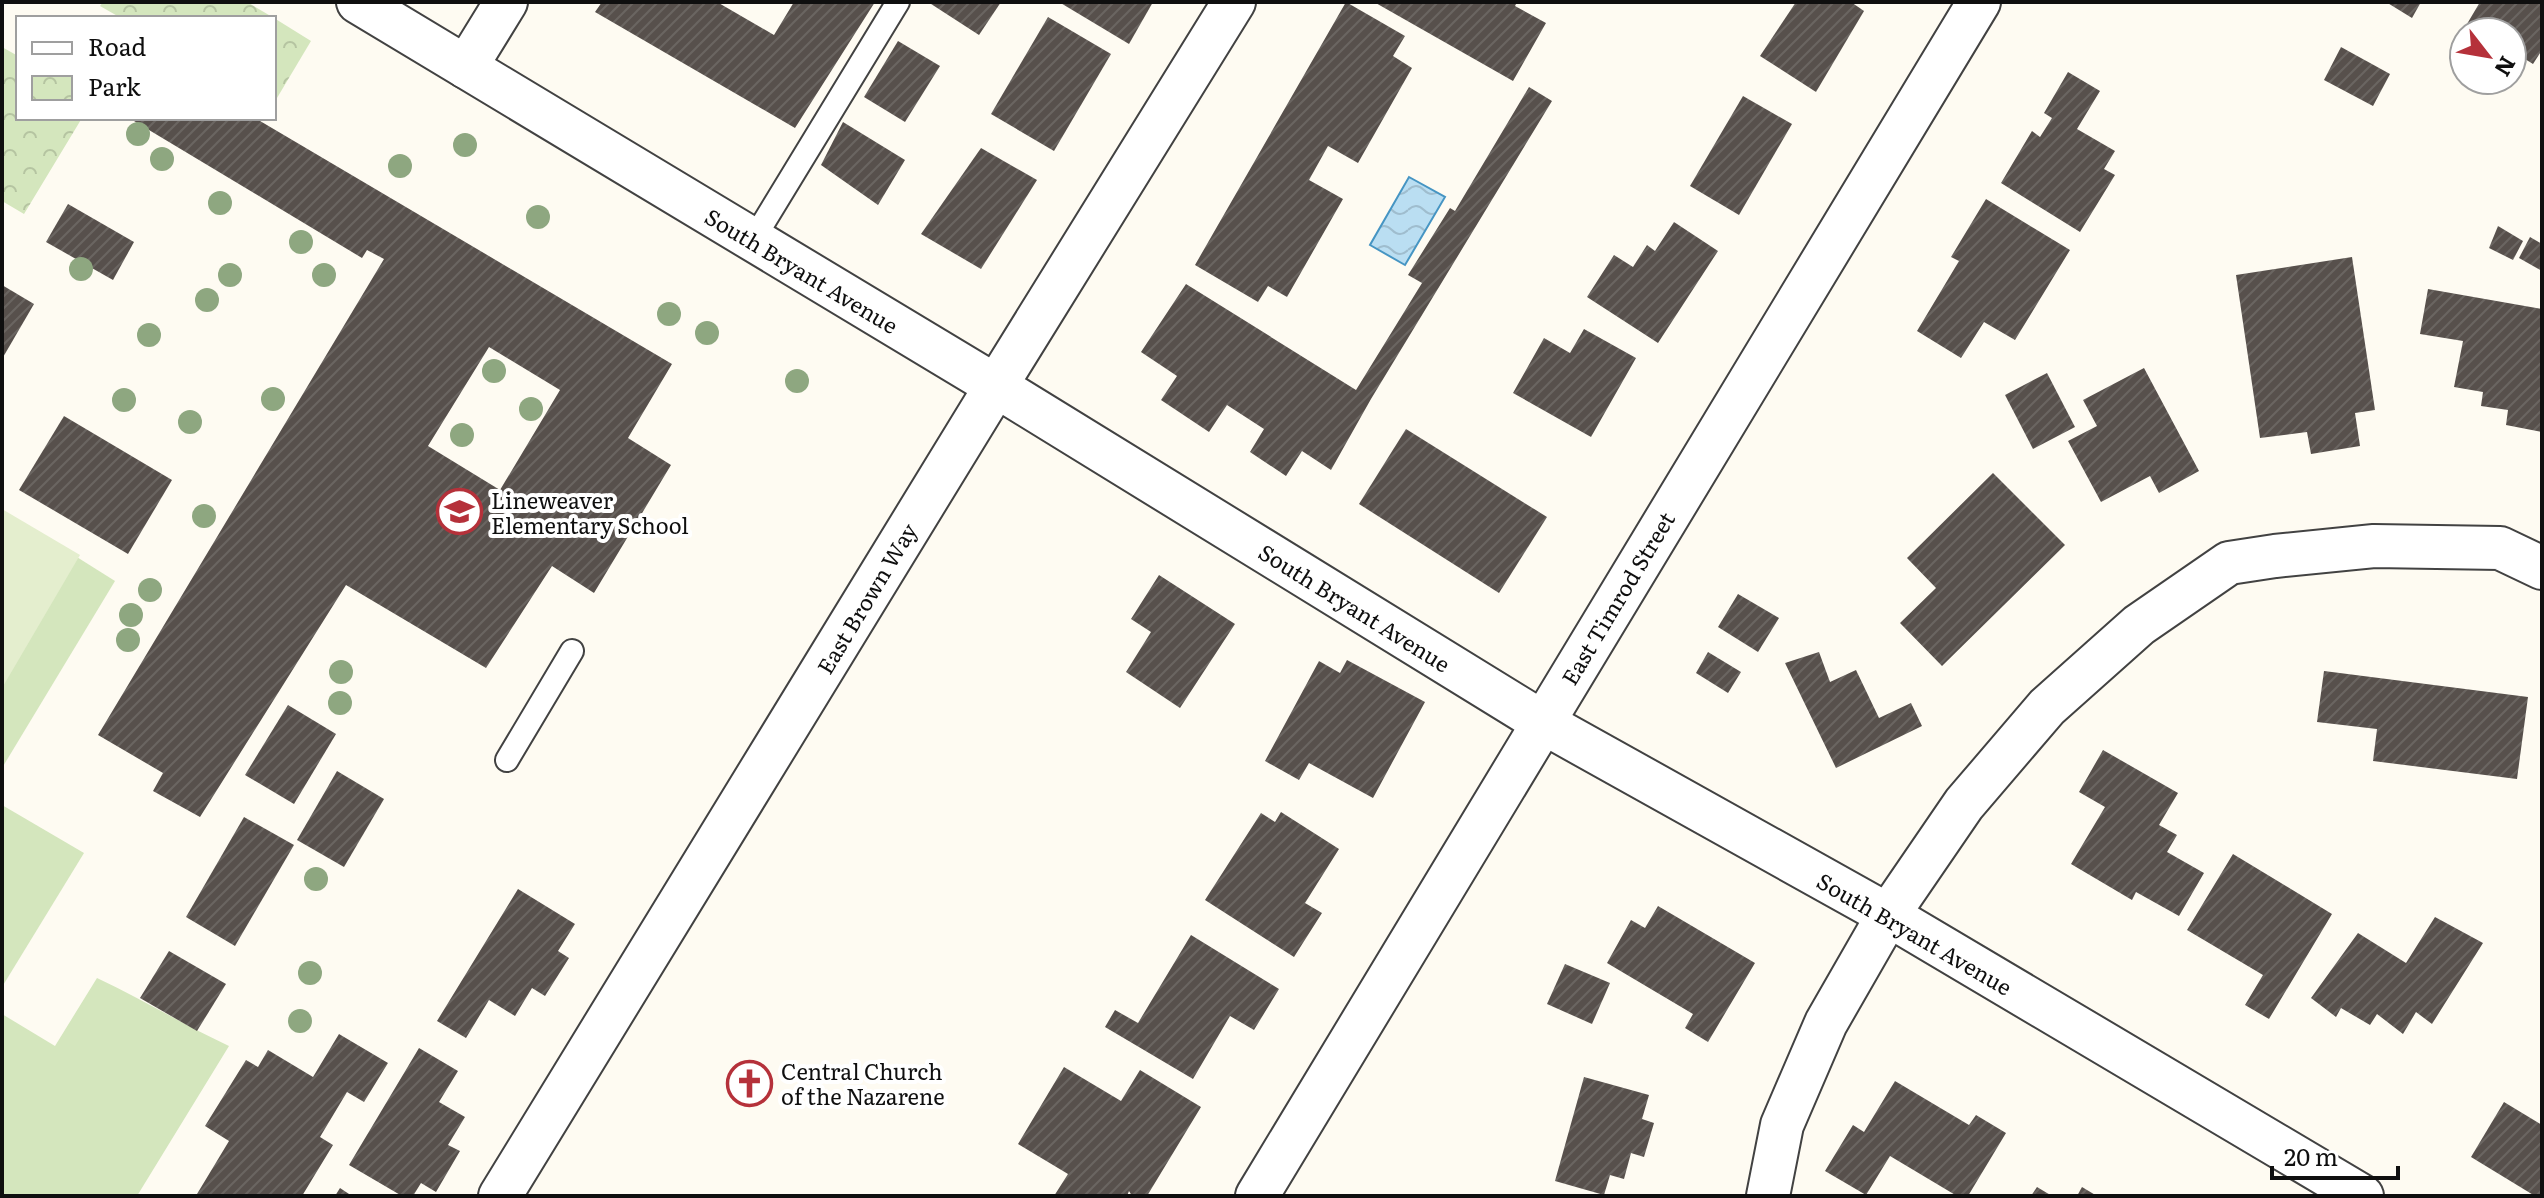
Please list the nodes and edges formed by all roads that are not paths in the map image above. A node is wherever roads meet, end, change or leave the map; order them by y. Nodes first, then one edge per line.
1 (358, 2) edge
2 (506, 2) edge
3 (898, 2) edge
4 (1234, 2) edge
5 (1979, 2) edge
6 (466, 67) junction
7 (753, 240) junction
8 (996, 386) junction
9 (2542, 568) edge
10 (572, 651) dead end
11 (1542, 722) junction
12 (507, 760) dead end
13 (1888, 915) junction
14 (500, 1196) edge
15 (1257, 1196) edge
16 (1768, 1196) edge
17 (2362, 1196) edge

1 - 6 street, South Bryant Avenue
2 - 6 street
3 - 7 lane
4 - 8 street, East Brown Way
5 - 11 street, East Timrod Street
6 - 7 street, South Bryant Avenue
7 - 8 street, South Bryant Avenue
8 - 11 street, South Bryant Avenue
8 - 14 street, East Brown Way
9 - 13 street
10 - 12 lane
11 - 13 street, South Bryant Avenue
11 - 15 street, East Timrod Street
13 - 16 street
13 - 17 street, South Bryant Avenue

